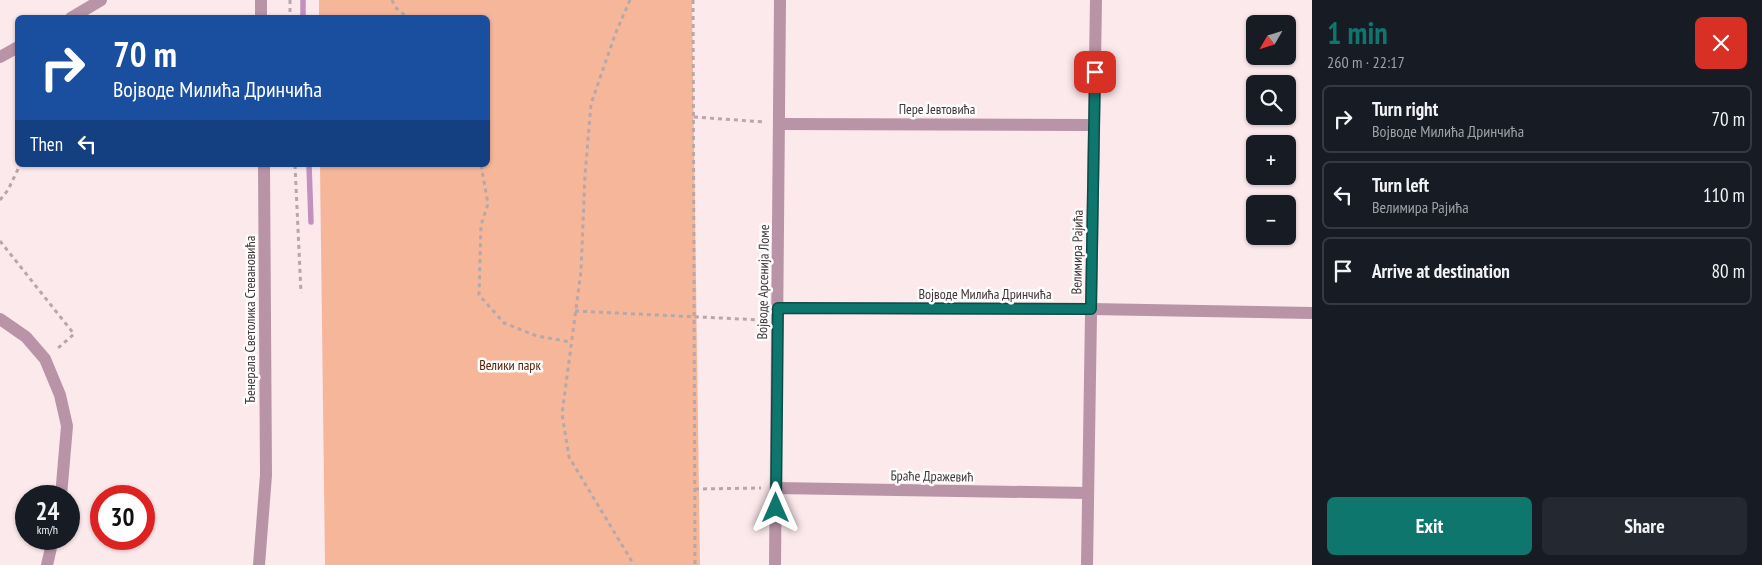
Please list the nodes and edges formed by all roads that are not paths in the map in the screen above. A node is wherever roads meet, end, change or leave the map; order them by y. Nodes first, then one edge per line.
1 (101, 0) edge
2 (261, 0) edge
3 (780, 0) edge
4 (1096, 0) edge
5 (76, 15) edge
6 (261, 15) edge
7 (15, 50) edge
8 (0, 57) edge
9 (779, 124) junction
10 (1094, 125) junction
11 (264, 167) edge
12 (1091, 309) junction
13 (1312, 313) edge
14 (778, 315) junction
15 (0, 319) edge
16 (62, 485) edge
17 (776, 488) junction
18 (1088, 494) junction
19 (50, 550) edge
20 (47, 565) edge
21 (259, 565) edge
22 (775, 565) edge
23 (1087, 565) edge

1 - 5 street
2 - 6 street
3 - 9 street, Војводе Арсенија Ломе
4 - 10 street, Велимира Рајића
7 - 8 street
9 - 10 street, Пере Јевтовића
9 - 14 street, Војводе Арсенија Ломе
10 - 12 street, Велимира Рајића
11 - 21 street, Ђенерала Светолика Стевановића
12 - 13 street, Војводе Милића Дринчића
12 - 14 street, Војводе Милића Дринчића
12 - 18 street, Велимира Рајића
14 - 17 street, Војводе Арсенија Ломе
15 - 16 street
17 - 18 street, Браће Дражевић
17 - 22 street, Војводе Арсенија Ломе
18 - 23 street, Велимира Рајића
19 - 20 street

